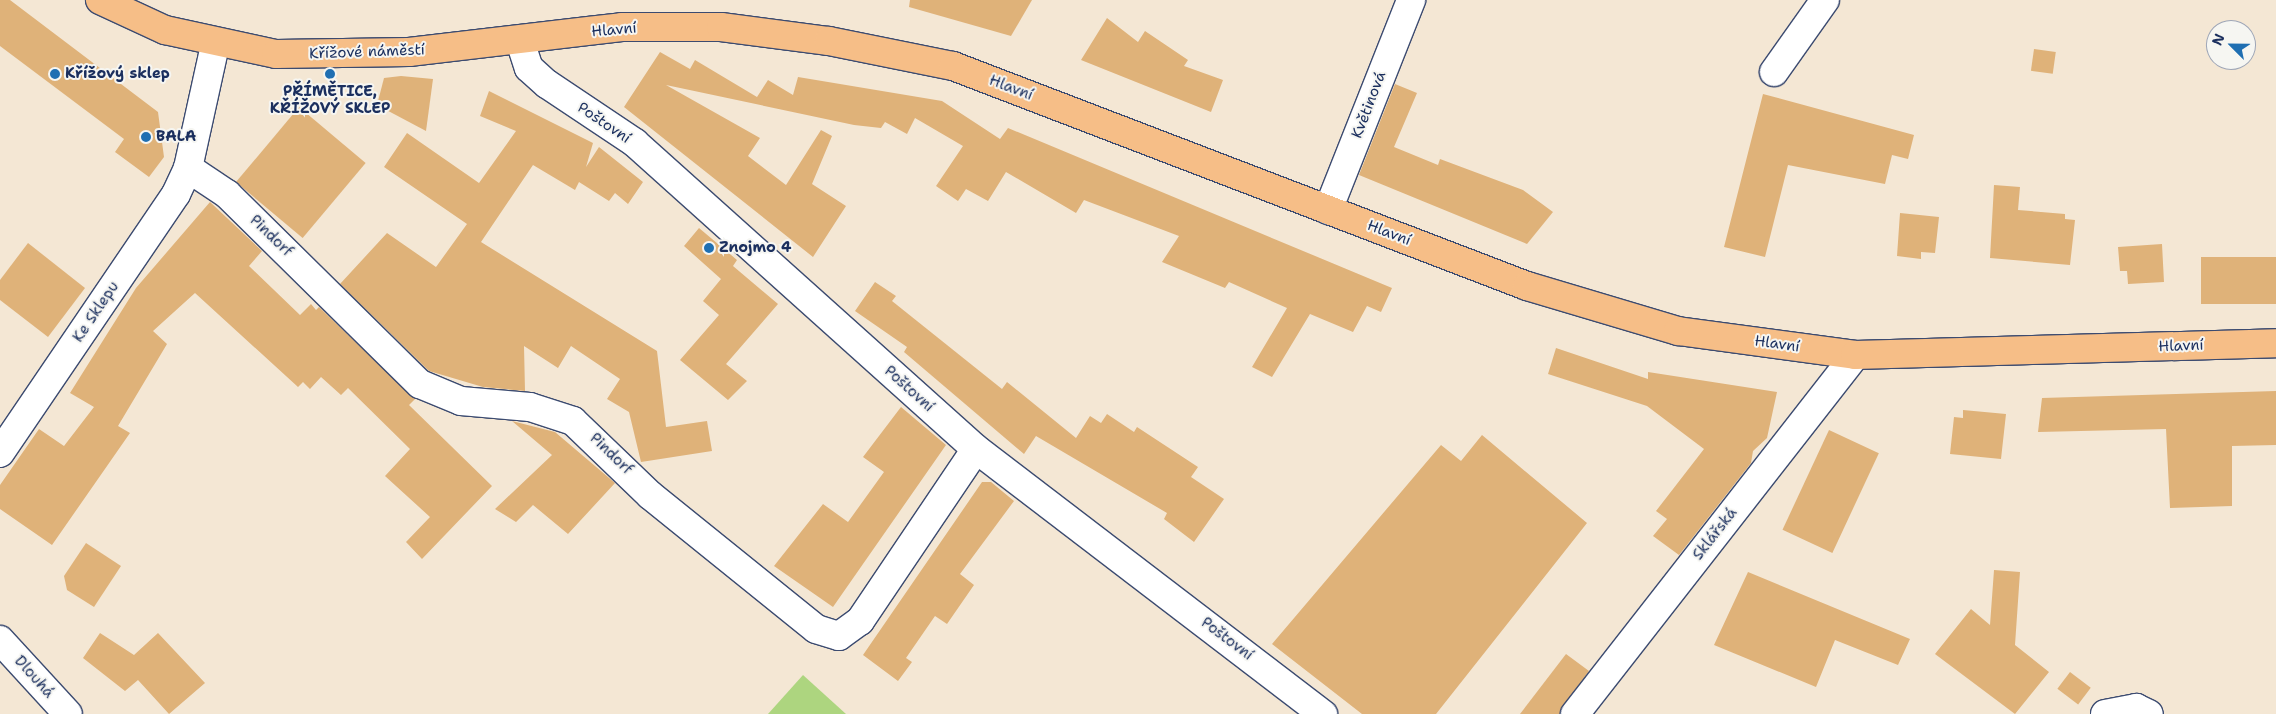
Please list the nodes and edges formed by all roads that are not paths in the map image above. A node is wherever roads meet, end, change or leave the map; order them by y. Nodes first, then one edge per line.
1 (100, 0) edge
2 (1410, 0) edge
3 (1825, 0) edge
4 (520, 41) junction
5 (215, 44) junction
6 (1774, 72) dead end
7 (188, 168) junction
8 (1328, 210) junction
9 (2276, 343) edge
10 (1855, 355) junction
11 (976, 449) junction
12 (0, 454) edge
13 (0, 640) edge
14 (68, 714) edge
15 (1323, 714) edge
16 (1575, 714) edge
17 (2105, 714) edge
18 (2149, 714) edge

1 - 5 main road, Křížové náměstí
2 - 8 street, Květinová
3 - 6 street
4 - 5 main road, Křížové náměstí
4 - 8 main road, Hlavní
4 - 11 street, Poštovní
5 - 7 street
7 - 11 street, Pindorf
7 - 12 street, Ke Sklepu
8 - 10 main road, Hlavní
9 - 10 main road, Hlavní
10 - 16 street, Sklářská
11 - 15 street, Poštovní
13 - 14 street, Dlouhá
17 - 18 street

